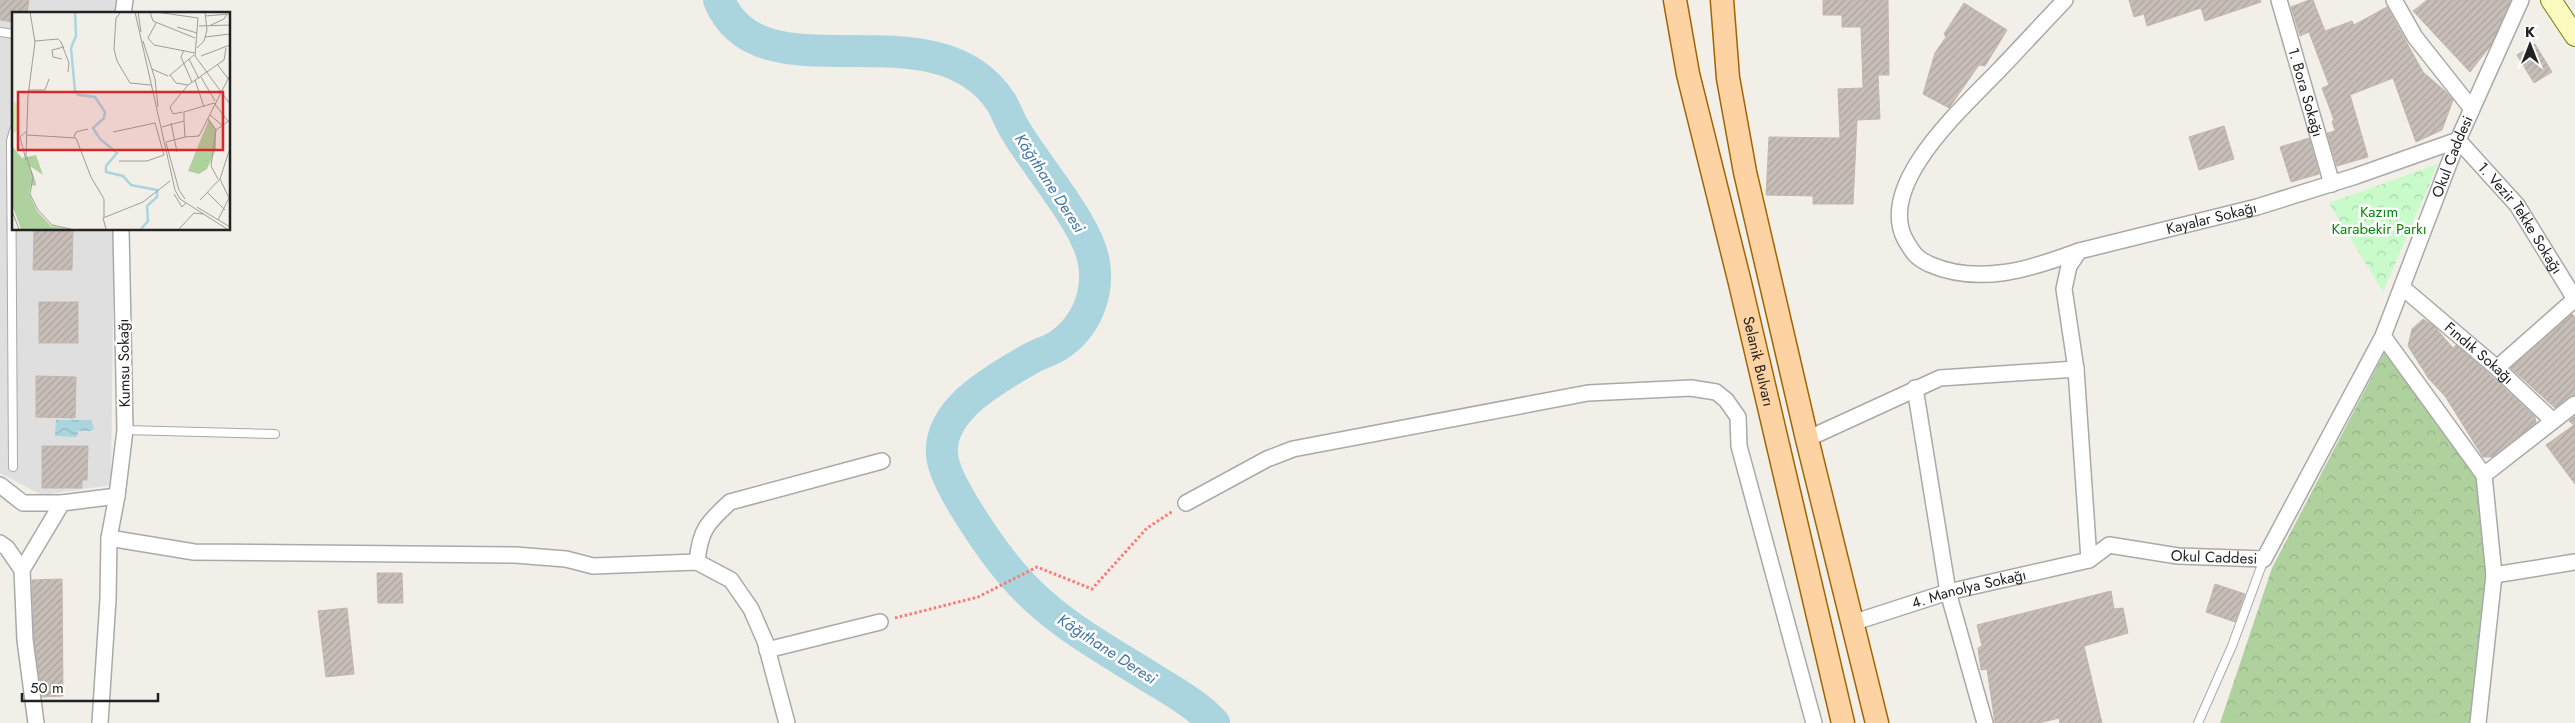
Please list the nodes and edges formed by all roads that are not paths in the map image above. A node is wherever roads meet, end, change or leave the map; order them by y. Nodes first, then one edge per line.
1 (1676, 0) edge
2 (1722, 0) edge
3 (2065, 0) edge
4 (2279, 0) edge
5 (2394, 0) edge
6 (2520, 0) edge
7 (2551, 0) edge
8 (2575, 36) edge
9 (2472, 109) junction
10 (12, 137) edge
11 (2458, 140) junction
12 (2332, 184) junction
13 (121, 230) edge
14 (2079, 251) junction
15 (2403, 288) junction
16 (2575, 299) edge
17 (2383, 336) junction
18 (2497, 368) junction
19 (2076, 369) junction
20 (1915, 388) junction
21 (2575, 404) edge
22 (2552, 420) junction
23 (125, 430) junction
24 (275, 434) dead end
25 (1807, 439) junction
26 (882, 461) dead end
27 (13, 466) dead end
28 (2484, 475) junction
29 (0, 485) edge
30 (117, 496) junction
31 (62, 503) junction
32 (1186, 503) road end
33 (109, 538) junction
34 (0, 542) edge
35 (2264, 559) junction
36 (2089, 560) junction
37 (697, 562) junction
38 (2575, 562) edge
39 (22, 570) junction
40 (2494, 575) junction
41 (1948, 592) junction
42 (880, 622) road end
43 (1852, 623) junction
44 (768, 650) junction
45 (36, 723) edge
46 (100, 723) edge
47 (787, 723) edge
48 (1814, 723) edge
49 (1843, 723) edge
50 (1877, 723) edge
51 (1985, 723) edge
52 (2198, 723) edge
53 (2478, 723) edge

1 - 49 main road, Selanik Bulvarı
2 - 25 main road, Selanik Bulvarı
3 - 14 street, Kayalar Sokağı
4 - 12 street, 1. Bora Sokağı
5 - 9 street
6 - 9 street, Okul Caddesi
7 - 8 main road
9 - 11 street, Okul Caddesi
10 - 27 lane
11 - 12 street, Kayalar Sokağı
11 - 15 street, Okul Caddesi
11 - 16 street, 1. Vezir Tekke Sokağı
12 - 14 street, Kayalar Sokağı
13 - 23 street, Kumsu Sokağı
14 - 19 street
15 - 17 street, Okul Caddesi
15 - 18 street, Fındık Sokağı
16 - 18 street
17 - 28 street
17 - 35 street, Okul Caddesi
18 - 22 street, Fındık Sokağı
19 - 20 street
19 - 36 street
20 - 25 street
20 - 41 street
21 - 22 street
22 - 28 street
23 - 24 lane
23 - 30 street, Kumsu Sokağı
25 - 43 main road, Selanik Bulvarı
26 - 37 street
28 - 40 street
29 - 31 street
30 - 31 street
30 - 33 street, Kumsu Sokağı
31 - 39 street
32 - 48 street
33 - 37 street
33 - 46 street, Kumsu Sokağı
34 - 39 street
35 - 36 street, Okul Caddesi
35 - 52 lane
36 - 41 street, 4. Manolya Sokağı
37 - 44 street
38 - 40 street
39 - 45 street
40 - 53 street
41 - 43 street, 4. Manolya Sokağı
41 - 51 street
42 - 44 street
43 - 50 main road, Selanik Bulvarı
44 - 47 street

